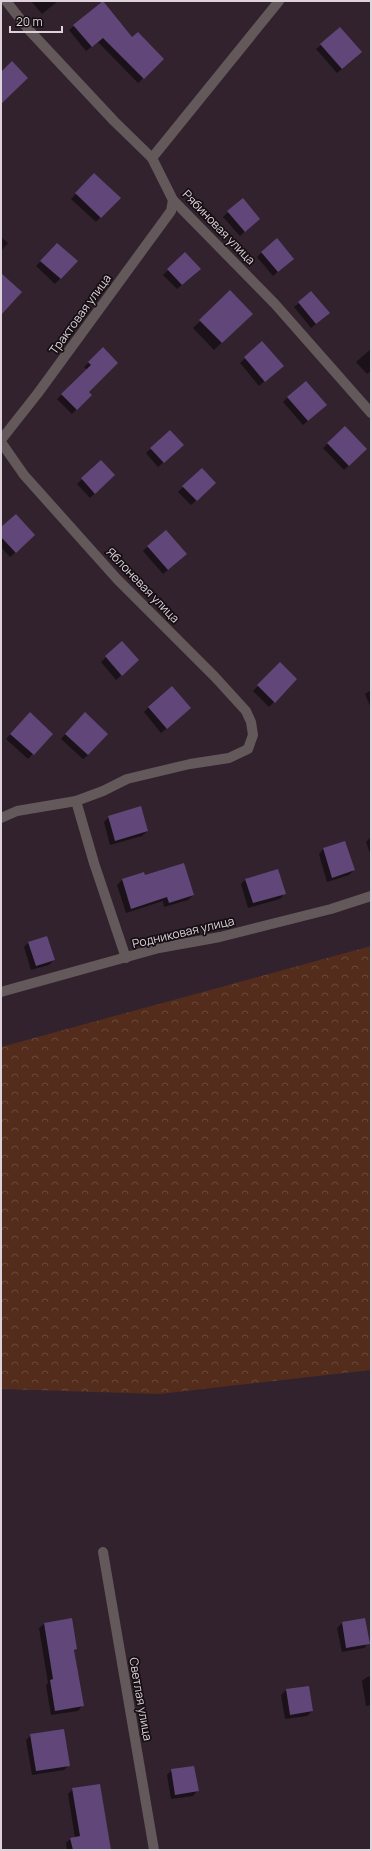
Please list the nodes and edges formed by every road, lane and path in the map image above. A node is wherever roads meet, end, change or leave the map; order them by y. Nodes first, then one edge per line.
1 (6, 1) edge
2 (279, 1) edge
3 (152, 158) junction
4 (173, 200) junction
5 (371, 413) edge
6 (1, 441) edge
7 (76, 801) junction
8 (1, 818) edge
9 (371, 896) edge
10 (126, 958) junction
11 (1, 992) edge
12 (102, 1552) dead end
13 (154, 1850) edge

1 - 3 street, Рябиновая улица
2 - 3 street
3 - 4 street, Рябиновая улица
4 - 5 street, Рябиновая улица
4 - 6 street, Трактовая улица
6 - 7 street, Яблоневая улица
7 - 8 street
7 - 10 street
9 - 10 street, Родниковая улица
10 - 11 street, Родниковая улица
12 - 13 street, Светлая улица

